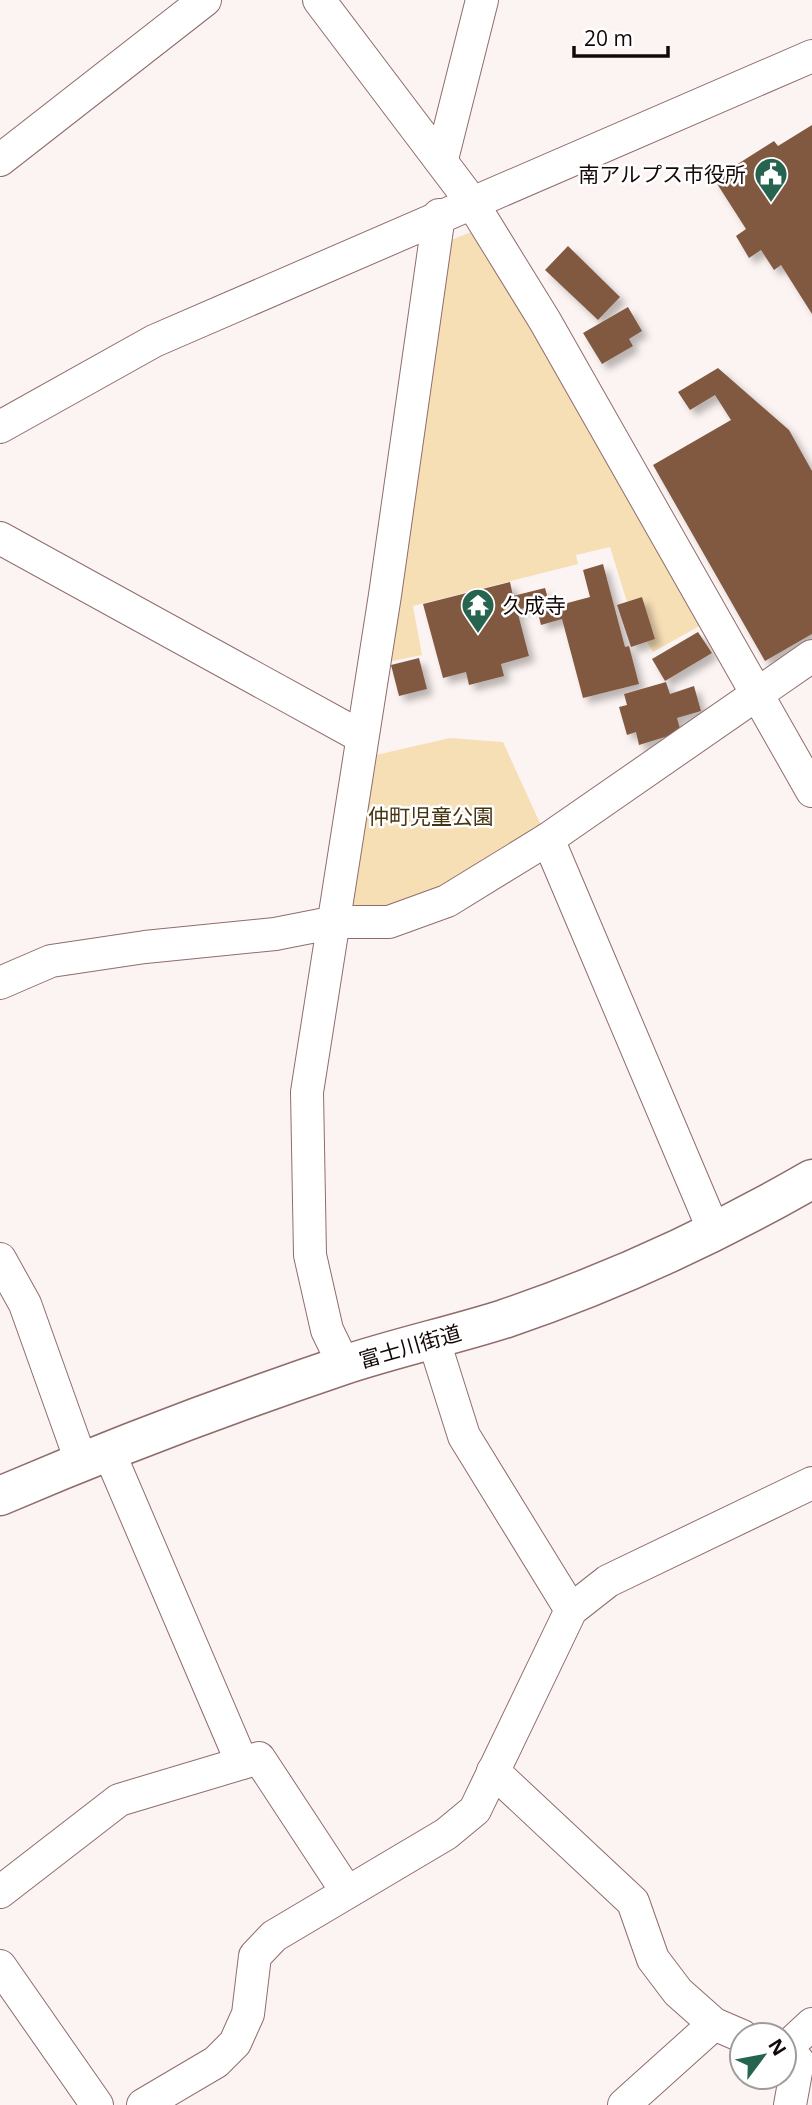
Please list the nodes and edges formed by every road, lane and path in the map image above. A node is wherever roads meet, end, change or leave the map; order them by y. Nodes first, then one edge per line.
1 (205, 0) edge
2 (319, 0) edge
3 (482, 0) edge
4 (812, 56) edge
5 (442, 159) junction
6 (0, 160) edge
7 (471, 201) junction
8 (439, 215) junction
9 (0, 427) edge
10 (0, 538) edge
11 (812, 656) edge
12 (756, 694) junction
13 (362, 737) junction
14 (812, 791) edge
15 (548, 839) junction
16 (335, 922) junction
17 (0, 983) edge
18 (812, 1179) edge
19 (714, 1231) junction
20 (0, 1259) edge
21 (434, 1341) junction
22 (344, 1365) junction
23 (95, 1456) junction
24 (812, 1483) edge
25 (0, 1496) edge
26 (571, 1609) junction
27 (242, 1763) junction
28 (494, 1771) junction
29 (0, 1892) edge
30 (347, 1892) junction
31 (0, 1966) edge
32 (812, 2024) edge
33 (728, 2030) edge
34 (798, 2053) edge
35 (97, 2105) edge
36 (143, 2105) edge
37 (624, 2105) edge

1 - 6 street
2 - 5 street
3 - 5 street
4 - 7 street
5 - 7 street
7 - 8 street
7 - 12 street
8 - 9 street
8 - 13 street
10 - 13 street
11 - 12 street
12 - 14 street
12 - 15 street
13 - 16 street
15 - 16 street
15 - 19 street
16 - 17 street
16 - 22 street
18 - 19 main road, 富士川街道
19 - 21 main road, 富士川街道
20 - 23 street
21 - 22 main road, 富士川街道
21 - 26 street
22 - 23 main road, 富士川街道
23 - 25 main road, 富士川街道
23 - 27 street
24 - 26 street
26 - 28 street
27 - 29 street
27 - 30 street
28 - 30 street
28 - 33 street
30 - 36 street
31 - 35 street
32 - 34 street
33 - 37 street

